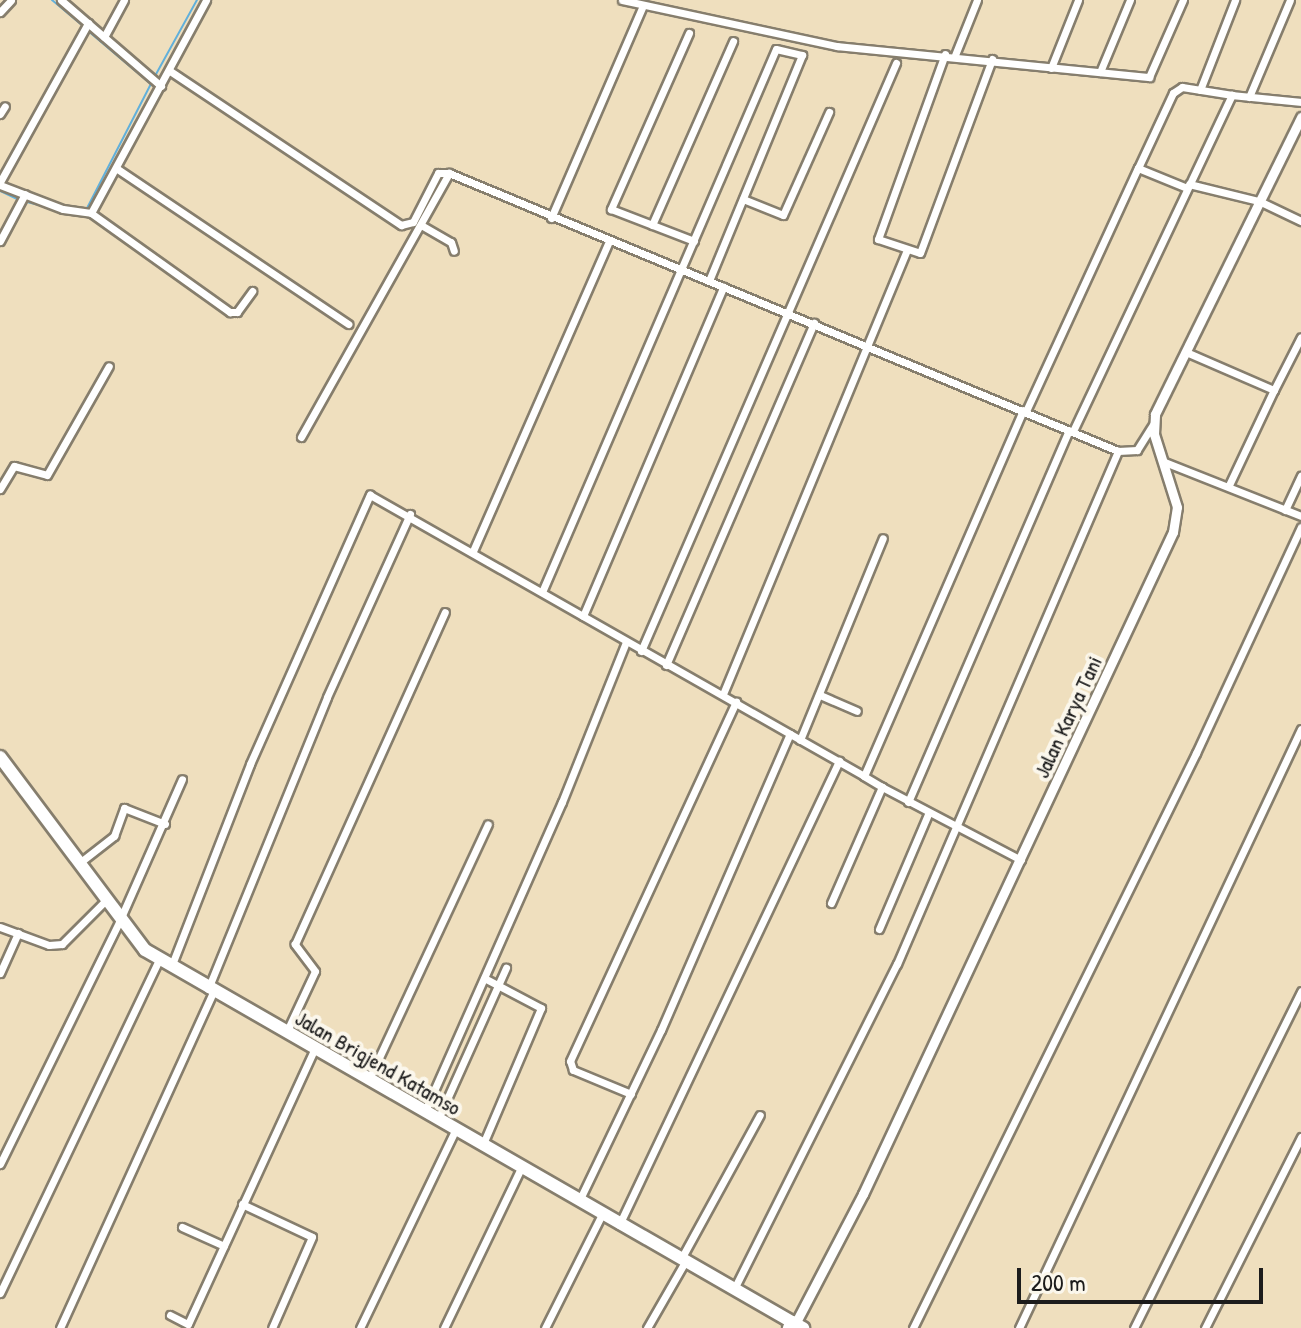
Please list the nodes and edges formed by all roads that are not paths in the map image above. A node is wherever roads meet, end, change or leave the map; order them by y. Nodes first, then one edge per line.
1 (11, 0) edge
2 (61, 0) edge
3 (124, 0) edge
4 (206, 0) edge
5 (622, 0) edge
6 (977, 0) edge
7 (1078, 0) edge
8 (1130, 0) edge
9 (1183, 0) edge
10 (1235, 0) edge
11 (1290, 0) edge
12 (643, 5) junction
13 (0, 12) edge
14 (88, 23) junction
15 (689, 33) dead end
16 (104, 37) junction
17 (733, 41) dead end
18 (945, 54) junction
19 (955, 55) junction
20 (992, 59) junction
21 (896, 63) dead end
22 (1051, 68) junction
23 (170, 71) junction
24 (1100, 72) junction
25 (161, 86) junction
26 (1200, 90) junction
27 (1232, 95) junction
28 (1249, 97) junction
29 (1301, 102) edge
30 (829, 112) dead end
31 (1301, 117) edge
32 (116, 168) junction
33 (1138, 168) junction
34 (449, 173) junction
35 (0, 183) edge
36 (1188, 186) junction
37 (22, 199) junction
38 (743, 199) junction
39 (1259, 201) junction
40 (91, 213) junction
41 (551, 218) junction
42 (1301, 221) edge
43 (421, 225) junction
44 (652, 225) junction
45 (0, 241) edge
46 (609, 241) junction
47 (694, 241) junction
48 (907, 250) junction
49 (454, 251) dead end
50 (682, 271) junction
51 (709, 281) junction
52 (723, 287) junction
53 (252, 291) dead end
54 (788, 313) junction
55 (814, 323) junction
56 (348, 324) dead end
57 (1301, 337) edge
58 (869, 349) junction
59 (1186, 352) junction
60 (109, 366) dead end
61 (1274, 390) junction
62 (1025, 410) junction
63 (1153, 424) junction
64 (1071, 430) junction
65 (301, 437) dead end
66 (1118, 451) junction
67 (1162, 461) junction
68 (1301, 476) edge
69 (1229, 485) junction
70 (0, 489) edge
71 (1285, 510) junction
72 (410, 514) junction
73 (1301, 516) edge
74 (1301, 527) edge
75 (883, 538) dead end
76 (473, 551) junction
77 (542, 592) junction
78 (445, 612) dead end
79 (583, 616) junction
80 (626, 642) junction
81 (641, 651) junction
82 (666, 665) junction
83 (723, 694) junction
84 (820, 695) junction
85 (736, 702) junction
86 (857, 711) dead end
87 (1301, 729) edge
88 (790, 734) junction
89 (800, 740) junction
90 (0, 757) edge
91 (839, 761) junction
92 (864, 776) junction
93 (182, 779) dead end
94 (882, 787) junction
95 (908, 802) junction
96 (928, 814) junction
97 (165, 824) junction
98 (488, 824) dead end
99 (956, 828) junction
100 (1021, 860) junction
101 (78, 864) junction
102 (105, 901) junction
103 (831, 903) dead end
104 (119, 922) junction
105 (0, 927) edge
106 (879, 929) dead end
107 (18, 933) junction
108 (159, 960) junction
109 (171, 967) junction
110 (506, 968) dead end
111 (0, 973) edge
112 (484, 978) junction
113 (498, 985) junction
114 (211, 990) junction
115 (1301, 991) edge
116 (286, 1033) junction
117 (314, 1050) junction
118 (369, 1081) junction
119 (631, 1094) junction
120 (424, 1113) junction
121 (760, 1115) dead end
122 (437, 1121) junction
123 (455, 1131) junction
124 (1301, 1137) edge
125 (482, 1146) junction
126 (0, 1164) edge
127 (521, 1168) junction
128 (579, 1201) junction
129 (242, 1204) junction
130 (602, 1214) junction
131 (619, 1225) junction
132 (182, 1227) dead end
133 (224, 1246) junction
134 (683, 1260) junction
135 (734, 1289) junction
136 (0, 1293) edge
137 (170, 1315) dead end
138 (794, 1325) edge
139 (187, 1326) edge
140 (60, 1328) edge
141 (272, 1328) edge
142 (360, 1328) edge
143 (444, 1328) edge
144 (545, 1328) edge
145 (647, 1328) edge
146 (913, 1328) edge
147 (1019, 1328) edge
148 (1134, 1328) edge
149 (1205, 1328) edge

1 - 13 street
2 - 14 street
3 - 16 street
4 - 23 street
5 - 12 street
6 - 19 street
7 - 22 street
8 - 24 street
9 - 24 street
10 - 26 street
11 - 28 street
12 - 18 street
12 - 41 street
14 - 16 street
14 - 35 street
15 - 44 street
16 - 25 street
17 - 44 street
18 - 19 street
18 - 48 street
19 - 20 street
20 - 22 street
20 - 48 street
21 - 54 street
22 - 24 street
23 - 25 street
23 - 34 street
25 - 32 street
26 - 27 street
26 - 33 street
27 - 28 street
27 - 36 street
28 - 29 street
30 - 38 street
31 - 39 street
32 - 40 street
32 - 56 street
33 - 36 street
33 - 62 street
34 - 41 street
34 - 43 street
35 - 37 street
36 - 39 street
36 - 64 street
37 - 40 street
37 - 45 street
38 - 47 street
38 - 51 street
39 - 42 street
39 - 59 street
40 - 53 street
41 - 46 street
43 - 49 street
43 - 65 street
44 - 47 street
46 - 50 street
46 - 76 street
47 - 50 street
48 - 58 street
50 - 51 street
50 - 77 street
51 - 52 street
52 - 54 street
52 - 79 street
54 - 55 street
54 - 81 street
55 - 58 street
55 - 82 street
57 - 61 street
58 - 62 street
58 - 83 street
59 - 61 street
59 - 63 street
60 - 70 street
61 - 69 street
62 - 64 street
62 - 92 street
63 - 66 street
63 - 67 street, Jalan Karya Tani
64 - 66 street
64 - 95 street
66 - 99 street
67 - 69 street
67 - 100 street, Jalan Karya Tani
68 - 71 street
69 - 71 street
71 - 73 street
72 - 76 street
72 - 109 street
72 - 114 street
74 - 146 street
75 - 84 street
76 - 77 street
77 - 79 street
78 - 116 street
79 - 80 street
80 - 81 street
80 - 112 street
81 - 82 street
82 - 83 street
83 - 85 street
84 - 86 street
84 - 89 street
85 - 88 street
85 - 119 street
87 - 147 street
88 - 89 street
88 - 119 street
89 - 91 street
90 - 101 highway, Jalan Brigjend Katamso
91 - 92 street
91 - 131 street
92 - 94 street
93 - 97 street
94 - 95 street
94 - 103 street
95 - 96 street
96 - 99 street
96 - 106 street
97 - 101 street
97 - 104 street
98 - 118 street
99 - 100 street
99 - 135 street
100 - 138 street, Jalan Karya Tani
101 - 102 highway, Jalan Brigjend Katamso
102 - 104 highway, Jalan Brigjend Katamso
102 - 107 street
104 - 108 highway, Jalan Brigjend Katamso
104 - 126 street
105 - 107 street
107 - 111 street
108 - 109 highway, Jalan Brigjend Katamso
108 - 136 street
109 - 114 highway, Jalan Brigjend Katamso
110 - 113 street
112 - 113 street
112 - 120 street
113 - 122 street
113 - 125 street
114 - 116 highway, Jalan Brigjend Katamso
114 - 140 street
115 - 148 street
116 - 117 highway, Jalan Brigjend Katamso
117 - 118 highway, Jalan Brigjend Katamso
117 - 129 street
118 - 120 highway, Jalan Brigjend Katamso
119 - 128 street
120 - 122 highway, Jalan Brigjend Katamso
121 - 134 street
122 - 123 highway, Jalan Brigjend Katamso
123 - 125 highway, Jalan Brigjend Katamso
123 - 142 street
124 - 149 street
125 - 127 highway, Jalan Brigjend Katamso
127 - 128 highway, Jalan Brigjend Katamso
127 - 143 street
128 - 130 highway, Jalan Brigjend Katamso
129 - 133 street
129 - 141 street
130 - 131 highway, Jalan Brigjend Katamso
130 - 144 street
131 - 134 highway, Jalan Brigjend Katamso
132 - 133 street
133 - 139 street
134 - 135 highway, Jalan Brigjend Katamso
134 - 145 street
135 - 138 highway, Jalan Brigjend Katamso
137 - 139 street

